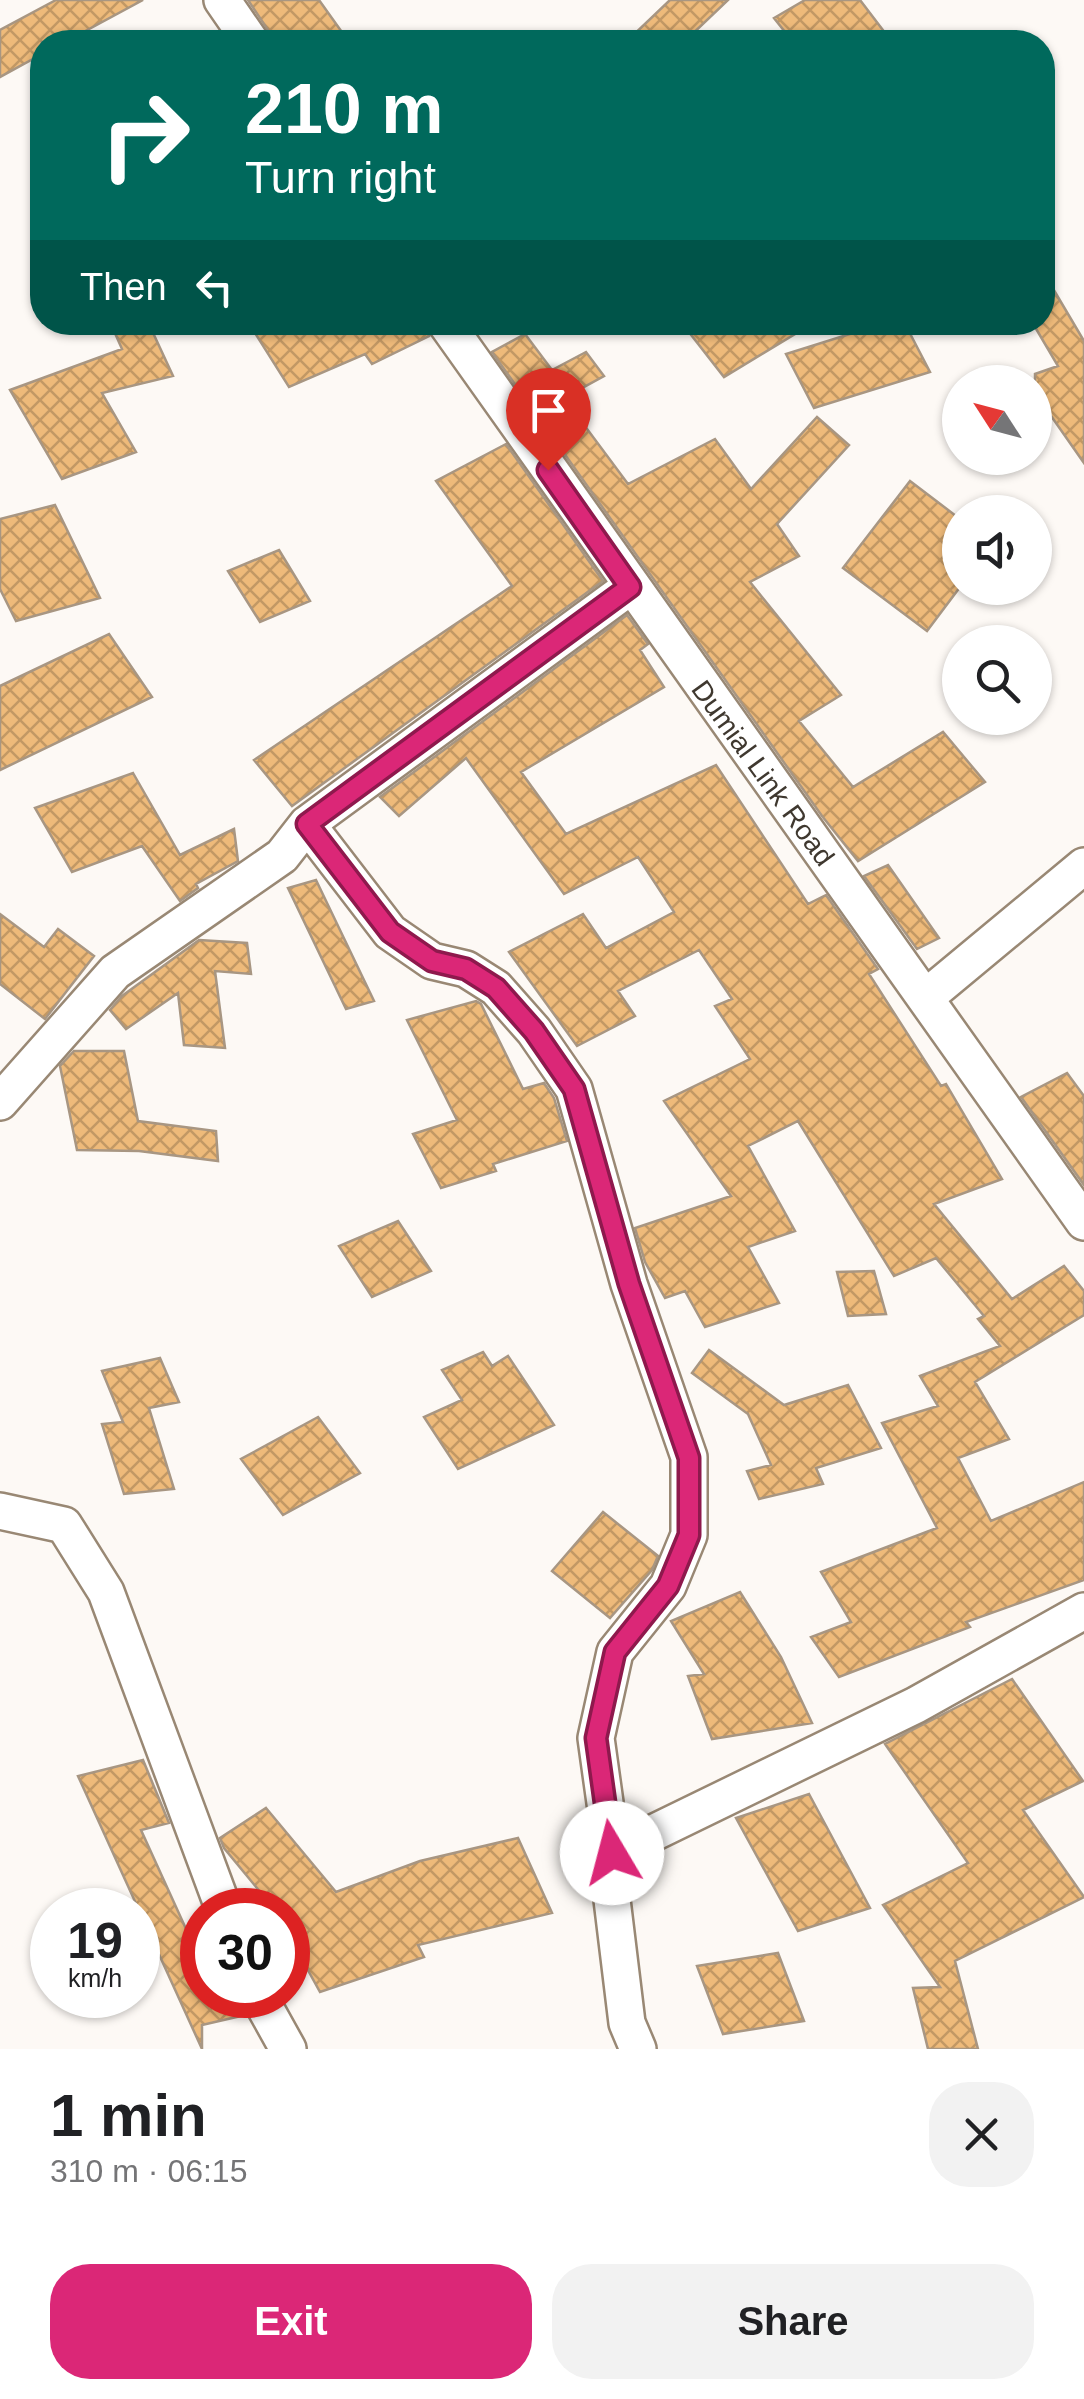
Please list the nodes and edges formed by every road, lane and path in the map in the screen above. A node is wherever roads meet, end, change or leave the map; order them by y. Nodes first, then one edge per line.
1 (222, 0) edge
2 (243, 30) edge
3 (454, 335) edge
4 (630, 587) junction
5 (307, 824) junction
6 (1084, 866) edge
7 (924, 998) junction
8 (0, 1102) edge
9 (1084, 1222) edge
10 (0, 1510) edge
11 (1084, 1611) edge
12 (612, 1853) junction
13 (216, 1888) edge
14 (271, 2018) edge
15 (288, 2049) edge
16 (638, 2049) edge

1 - 2 street
3 - 4 street, Dumial Link Road
4 - 5 street
4 - 7 street, Dumial Link Road
5 - 8 street
5 - 12 street
6 - 7 street
7 - 9 street, Dumial Link Road
10 - 13 street
11 - 12 street
12 - 16 street
14 - 15 street

